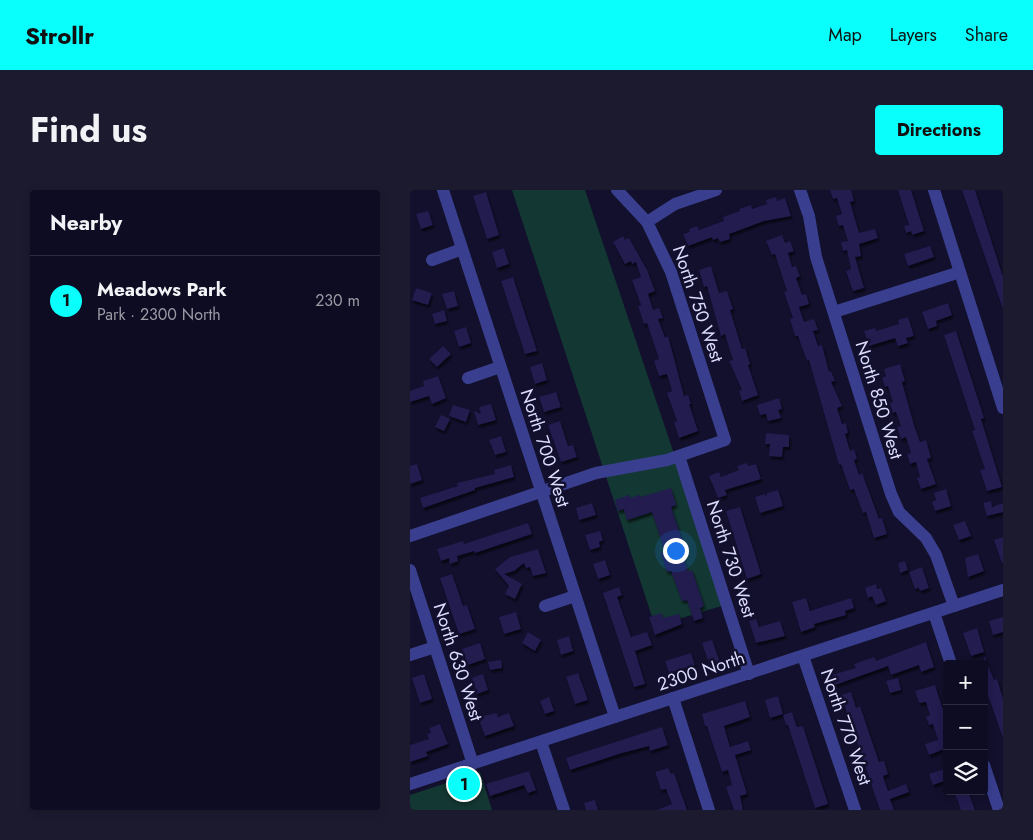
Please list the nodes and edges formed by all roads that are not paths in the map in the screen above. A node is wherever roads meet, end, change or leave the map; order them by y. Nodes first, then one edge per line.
1 (442, 190) edge
2 (617, 190) edge
3 (716, 190) edge
4 (800, 190) edge
5 (934, 190) edge
6 (647, 222) junction
7 (462, 249) junction
8 (432, 260) dead end
9 (960, 272) junction
10 (834, 312) junction
11 (500, 367) junction
12 (468, 378) dead end
13 (1003, 408) edge
14 (679, 456) junction
15 (541, 492) junction
16 (410, 536) edge
17 (410, 570) edge
18 (1003, 590) edge
19 (575, 596) junction
20 (545, 606) dead end
21 (954, 606) junction
22 (934, 613) junction
23 (435, 647) junction
24 (410, 655) edge
25 (803, 656) junction
26 (950, 660) edge
27 (748, 674) junction
28 (673, 698) junction
29 (614, 718) junction
30 (541, 742) junction
31 (473, 764) junction
32 (988, 776) edge
33 (410, 784) edge
34 (564, 810) edge
35 (709, 810) edge
36 (855, 810) edge
37 (999, 810) edge

1 - 7 street, North 700 West
2 - 6 street, North 750 West
3 - 6 street
4 - 10 street, North 850 West
5 - 9 street
6 - 14 street, North 750 West
7 - 8 street
7 - 11 street, North 700 West
9 - 10 street
9 - 13 street
10 - 21 street, North 850 West
11 - 12 street
11 - 15 street, North 700 West
14 - 15 street
14 - 27 street, North 730 West
15 - 16 street
15 - 19 street, North 700 West
17 - 23 street, North 630 West
18 - 21 street, 2300 North
19 - 20 street
19 - 29 street, North 700 West
21 - 22 street, 2300 North
22 - 25 street, 2300 North
22 - 26 street
23 - 24 street
23 - 31 street, North 630 West
25 - 27 street, 2300 North
25 - 36 street, North 770 West
27 - 28 street, 2300 North
28 - 29 street, 2300 North
28 - 35 street
29 - 30 street, 2300 North
30 - 31 street, 2300 North
30 - 34 street
31 - 33 street, 2300 North
32 - 37 street

